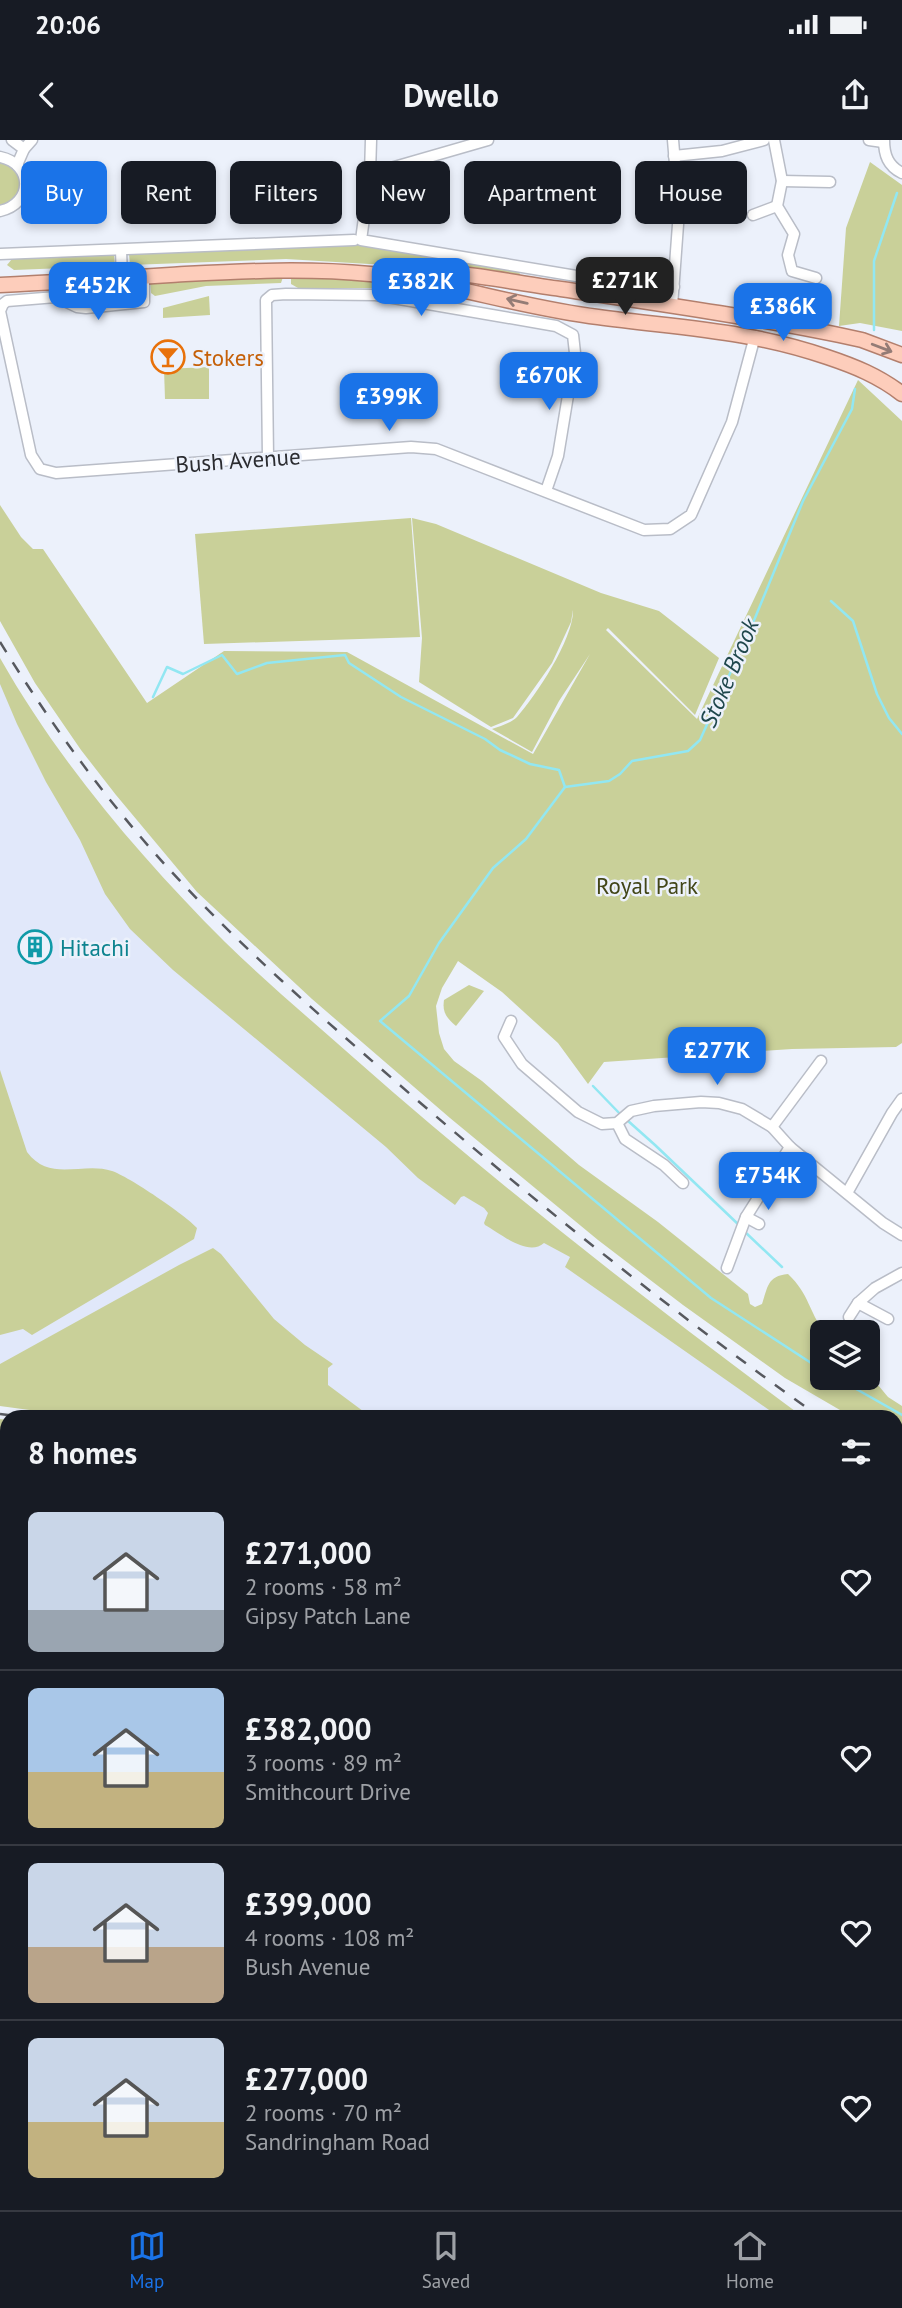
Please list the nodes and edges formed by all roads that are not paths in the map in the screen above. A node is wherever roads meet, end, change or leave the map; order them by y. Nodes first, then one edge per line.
1 (12, 140) edge
2 (32, 140) edge
3 (371, 140) edge
4 (488, 140) edge
5 (673, 140) edge
6 (764, 140) edge
7 (774, 140) edge
8 (869, 140) edge
9 (884, 141) edge
10 (24, 149) junction
11 (674, 156) junction
12 (0, 158) edge
13 (370, 161) edge
14 (415, 161) edge
15 (17, 164) junction
16 (902, 173) edge
17 (782, 181) junction
18 (830, 182) dead end
19 (777, 206) junction
20 (0, 212) edge
21 (753, 215) dead end
22 (361, 224) edge
23 (358, 240) junction
24 (121, 250) junction
25 (0, 254) edge
26 (287, 270) junction
27 (792, 271) junction
28 (371, 274) junction
29 (144, 276) junction
30 (122, 278) junction
31 (816, 278) dead end
32 (784, 282) dead end
33 (0, 285) edge
34 (674, 287) junction
35 (286, 294) junction
36 (672, 306) junction
37 (761, 321) junction
38 (707, 328) junction
39 (755, 336) junction
40 (902, 355) edge
41 (902, 394) edge
42 (268, 458) junction
43 (546, 491) junction
44 (511, 1020) dead end
45 (821, 1060) dead end
46 (902, 1099) edge
47 (617, 1123) junction
48 (772, 1127) junction
49 (790, 1147) junction
50 (683, 1184) dead end
51 (847, 1192) junction
52 (746, 1217) junction
53 (759, 1224) dead end
54 (902, 1235) edge
55 (727, 1268) dead end
56 (902, 1273) edge
57 (858, 1303) junction
58 (849, 1317) dead end
59 (888, 1319) dead end

1 - 10 street
2 - 10 street
3 - 13 street
4 - 14 street
5 - 11 street
6 - 11 street
7 - 17 street
8 - 9 street
9 - 16 street
10 - 15 street
11 - 34 street
12 - 15 street
15 - 20 street
17 - 18 street
17 - 19 street
19 - 21 street
19 - 27 street
22 - 23 street
23 - 24 street
23 - 34 street
24 - 25 street
24 - 30 street
26 - 28 main road
26 - 29 main road
26 - 35 street
27 - 31 street
27 - 32 street
28 - 36 main road
38 -> 28 main road
29 - 30 main road
29 - 42 street, Bush Avenue
30 - 33 main road
34 - 36 street
35 - 42 street
35 - 43 street
36 - 37 main road
36 - 38 main road
37 - 39 main road
37 -> 40 main road
38 - 39 main road
39 - 41 main road
39 - 43 street, Bush Avenue
42 - 43 street, Bush Avenue
44 - 47 street
45 - 48 street
46 - 51 street
47 - 48 street
47 - 50 street
48 - 49 street
49 - 51 street
49 - 52 street
51 - 54 street
52 - 53 street
52 - 55 street
56 - 57 street
57 - 58 street
57 - 59 street

